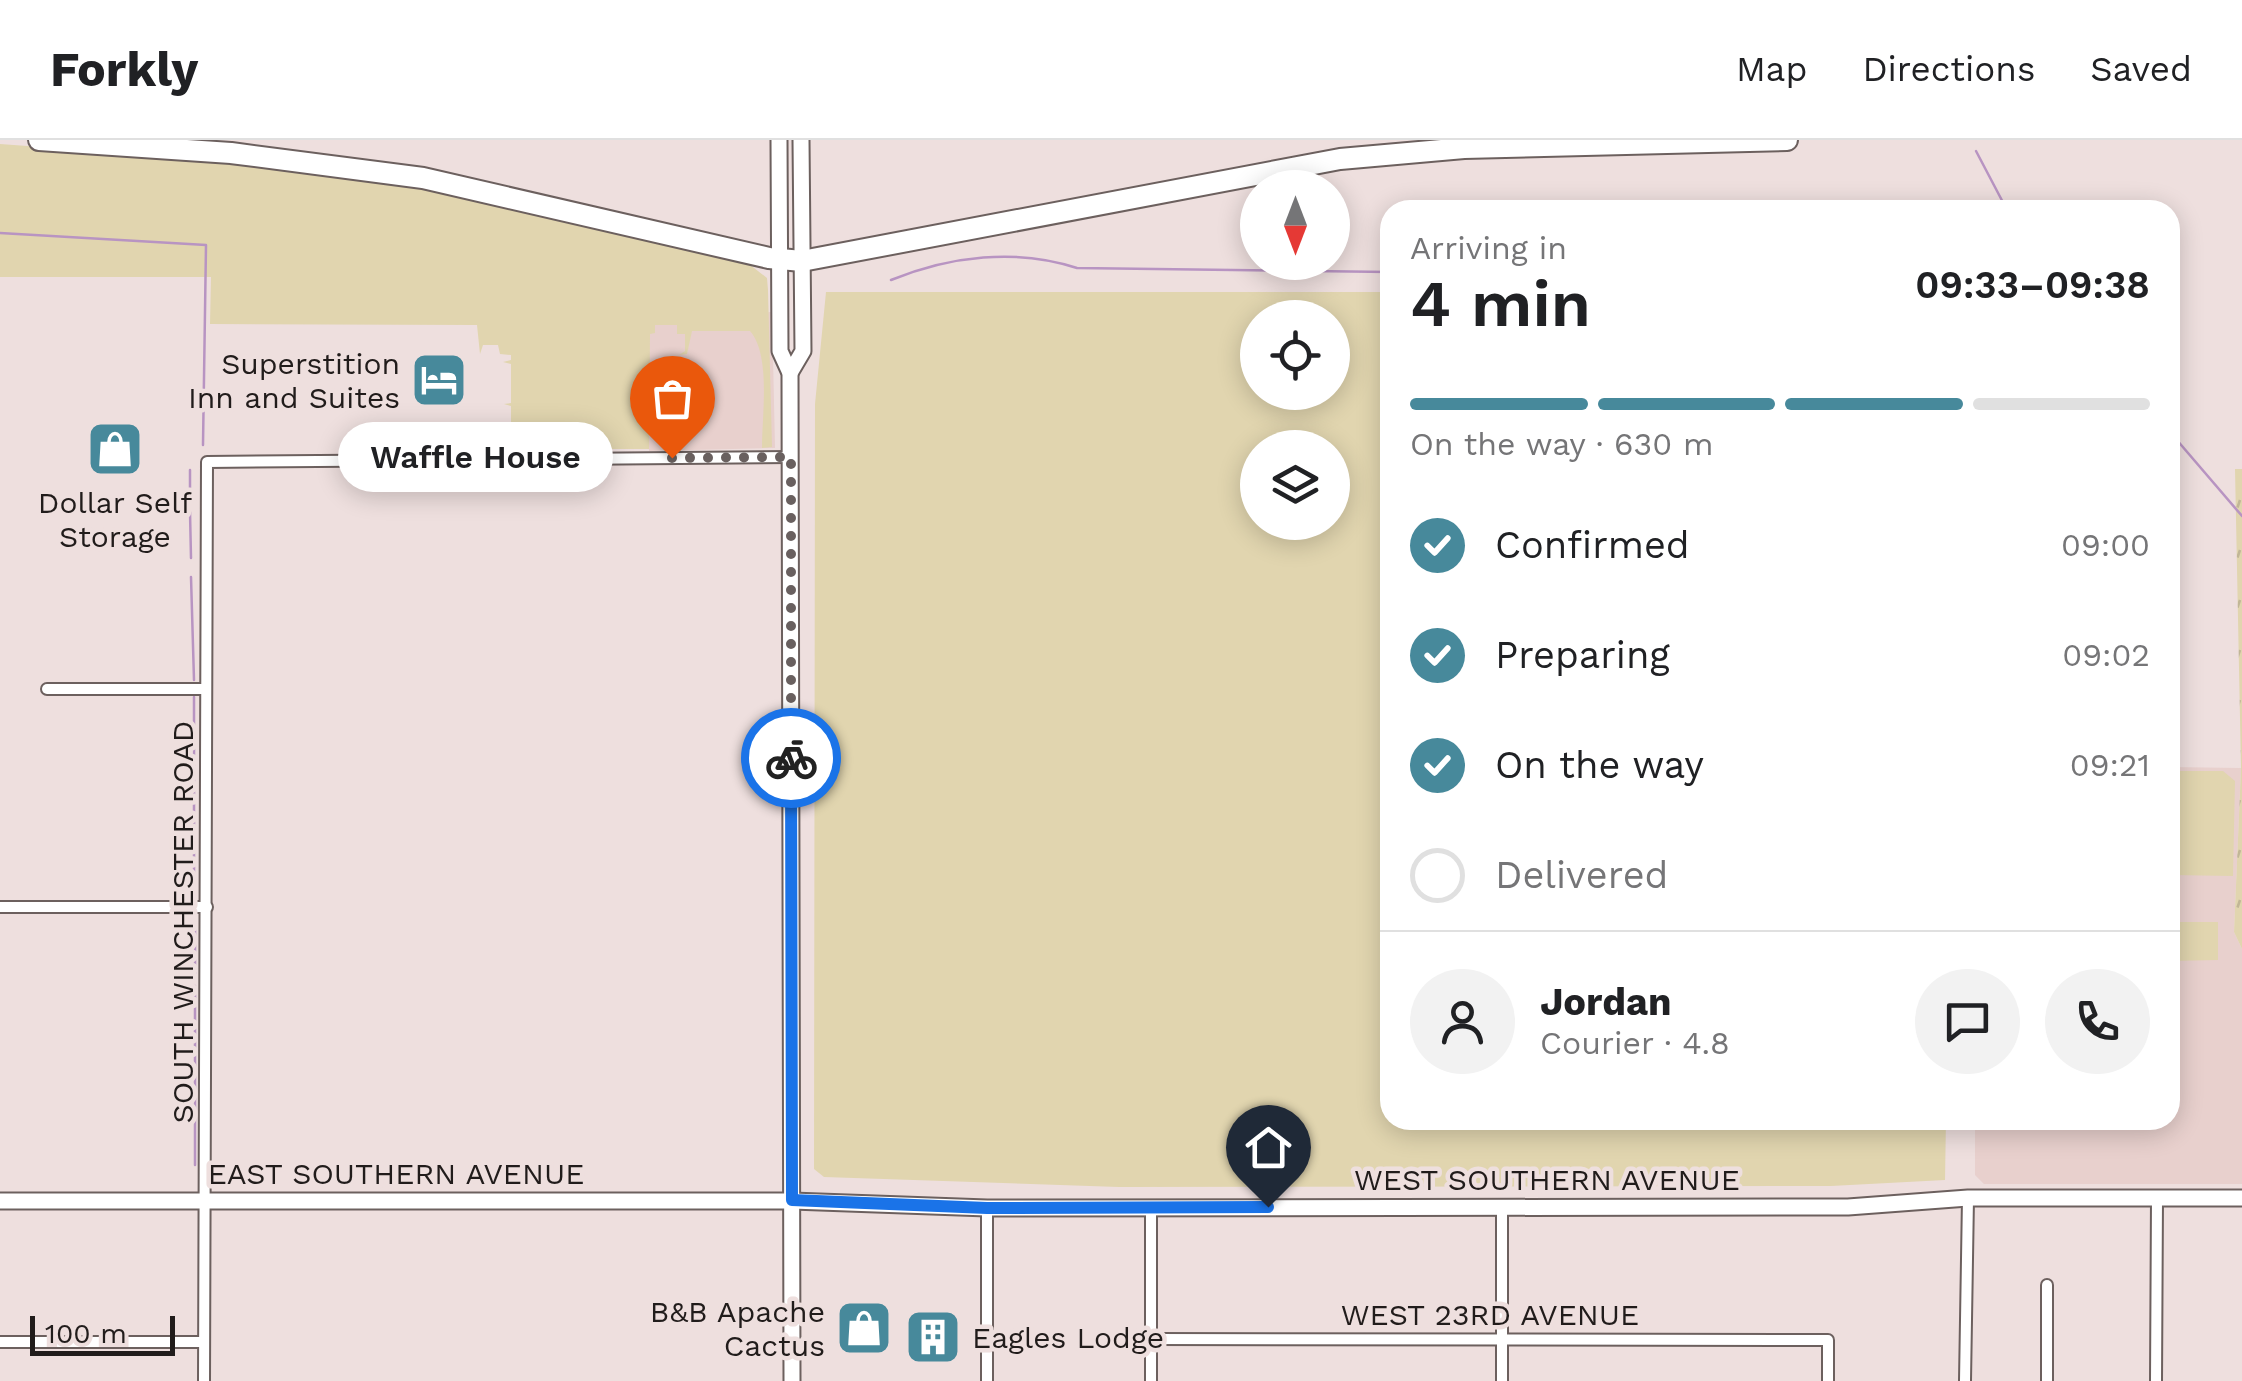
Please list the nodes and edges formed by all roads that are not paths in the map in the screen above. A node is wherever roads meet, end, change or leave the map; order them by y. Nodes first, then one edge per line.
1 (39, 140) edge
2 (779, 140) edge
3 (802, 140) edge
4 (1787, 140) edge
5 (779, 260) junction
6 (802, 262) junction
7 (790, 373) junction
8 (791, 457) junction
9 (206, 688) junction
10 (47, 689) dead end
11 (207, 906) junction
12 (0, 907) edge
13 (1968, 1198) junction
14 (2156, 1198) junction
15 (2242, 1198) edge
16 (207, 1200) junction
17 (792, 1200) junction
18 (0, 1201) edge
19 (1151, 1207) junction
20 (1502, 1207) junction
21 (987, 1208) junction
22 (2047, 1284) dead end
23 (1502, 1338) junction
24 (1152, 1340) junction
25 (0, 1342) edge
26 (204, 1342) junction
27 (204, 1381) edge
28 (792, 1381) edge
29 (986, 1381) edge
30 (1151, 1381) edge
31 (1502, 1381) edge
32 (1828, 1381) edge
33 (1965, 1381) edge
34 (2046, 1381) edge
35 (2156, 1381) edge

1 - 5 highway
2 - 5 main road
3 - 6 main road
4 - 6 highway
5 - 6 highway
5 - 7 main road
6 - 7 main road
7 - 8 main road
8 - 9 street, SOUTH WINCHESTER ROAD
8 - 17 main road
9 - 10 street
9 - 11 street, SOUTH WINCHESTER ROAD
11 - 12 street
11 - 16 street, SOUTH WINCHESTER ROAD
13 - 14 main road, WEST SOUTHERN AVENUE
13 - 20 main road, WEST SOUTHERN AVENUE
13 - 33 street
14 - 15 main road, WEST SOUTHERN AVENUE
14 - 35 street
16 - 17 main road, EAST SOUTHERN AVENUE
16 - 18 main road, EAST SOUTHERN AVENUE
16 - 26 street, SOUTH WINCHESTER ROAD
17 - 21 main road, WEST SOUTHERN AVENUE
17 - 28 main road
19 - 20 main road, WEST SOUTHERN AVENUE
19 - 21 main road, WEST SOUTHERN AVENUE
19 - 24 street
20 - 23 street
21 - 29 street
22 - 34 street
23 - 24 street, WEST 23RD AVENUE
23 - 31 street
23 - 32 street, WEST 23RD AVENUE
24 - 30 street
25 - 26 street
26 - 27 street, SOUTH WINCHESTER ROAD

